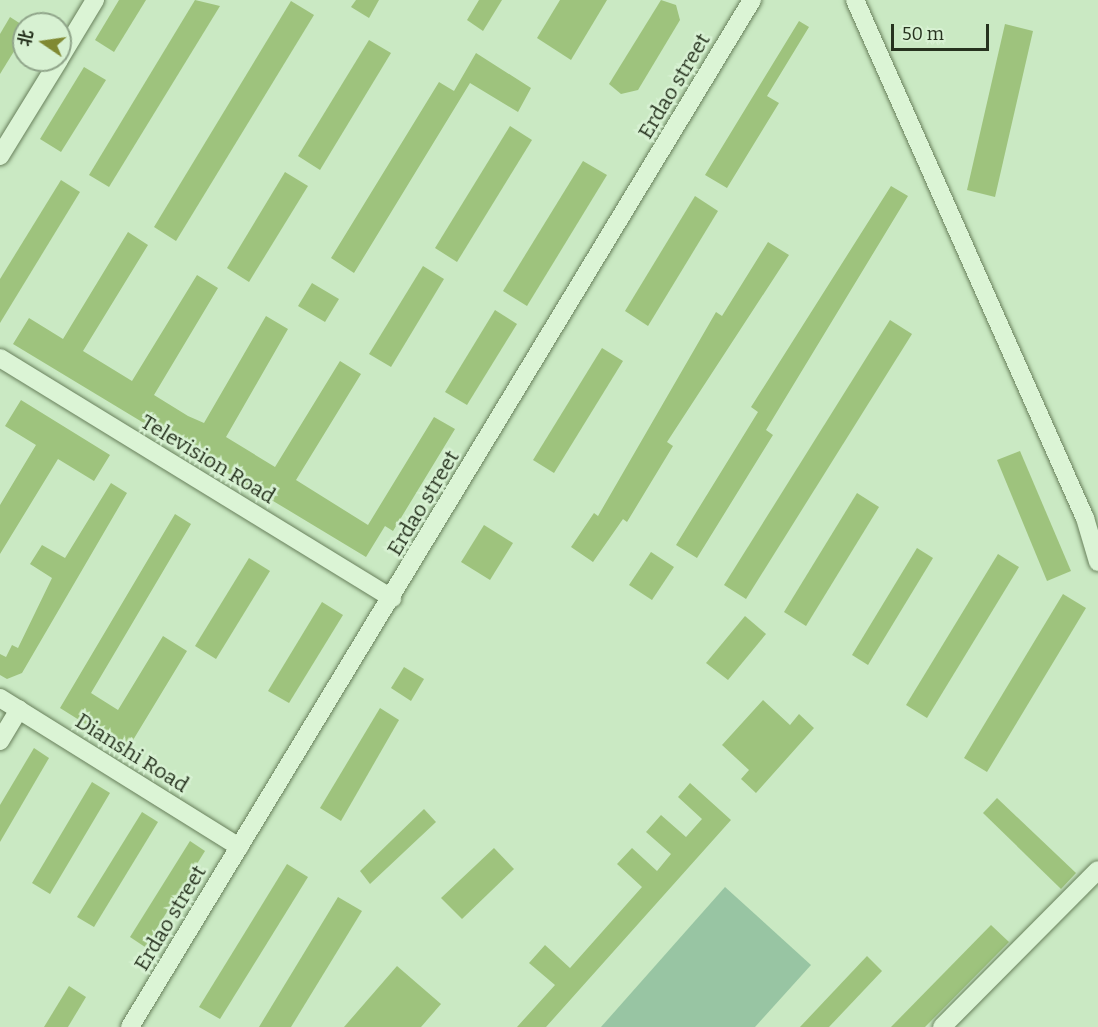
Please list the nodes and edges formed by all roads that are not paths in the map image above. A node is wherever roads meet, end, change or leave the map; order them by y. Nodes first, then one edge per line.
1 (95, 0) edge
2 (752, 0) edge
3 (855, 0) edge
4 (72, 38) edge
5 (51, 72) edge
6 (0, 156) edge
7 (0, 358) edge
8 (1098, 562) edge
9 (393, 598) junction
10 (0, 698) edge
11 (19, 709) junction
12 (0, 741) edge
13 (239, 847) junction
14 (1098, 870) edge
15 (130, 1027) edge
16 (942, 1027) edge

1 - 4 street
2 - 9 street, Erdao street
3 - 8 street
5 - 6 street
7 - 9 street, Television Road
9 - 13 street, Erdao street
10 - 11 street, Dianshi Road
11 - 12 street
11 - 13 street, Dianshi Road
13 - 15 street, Erdao street
14 - 16 street

